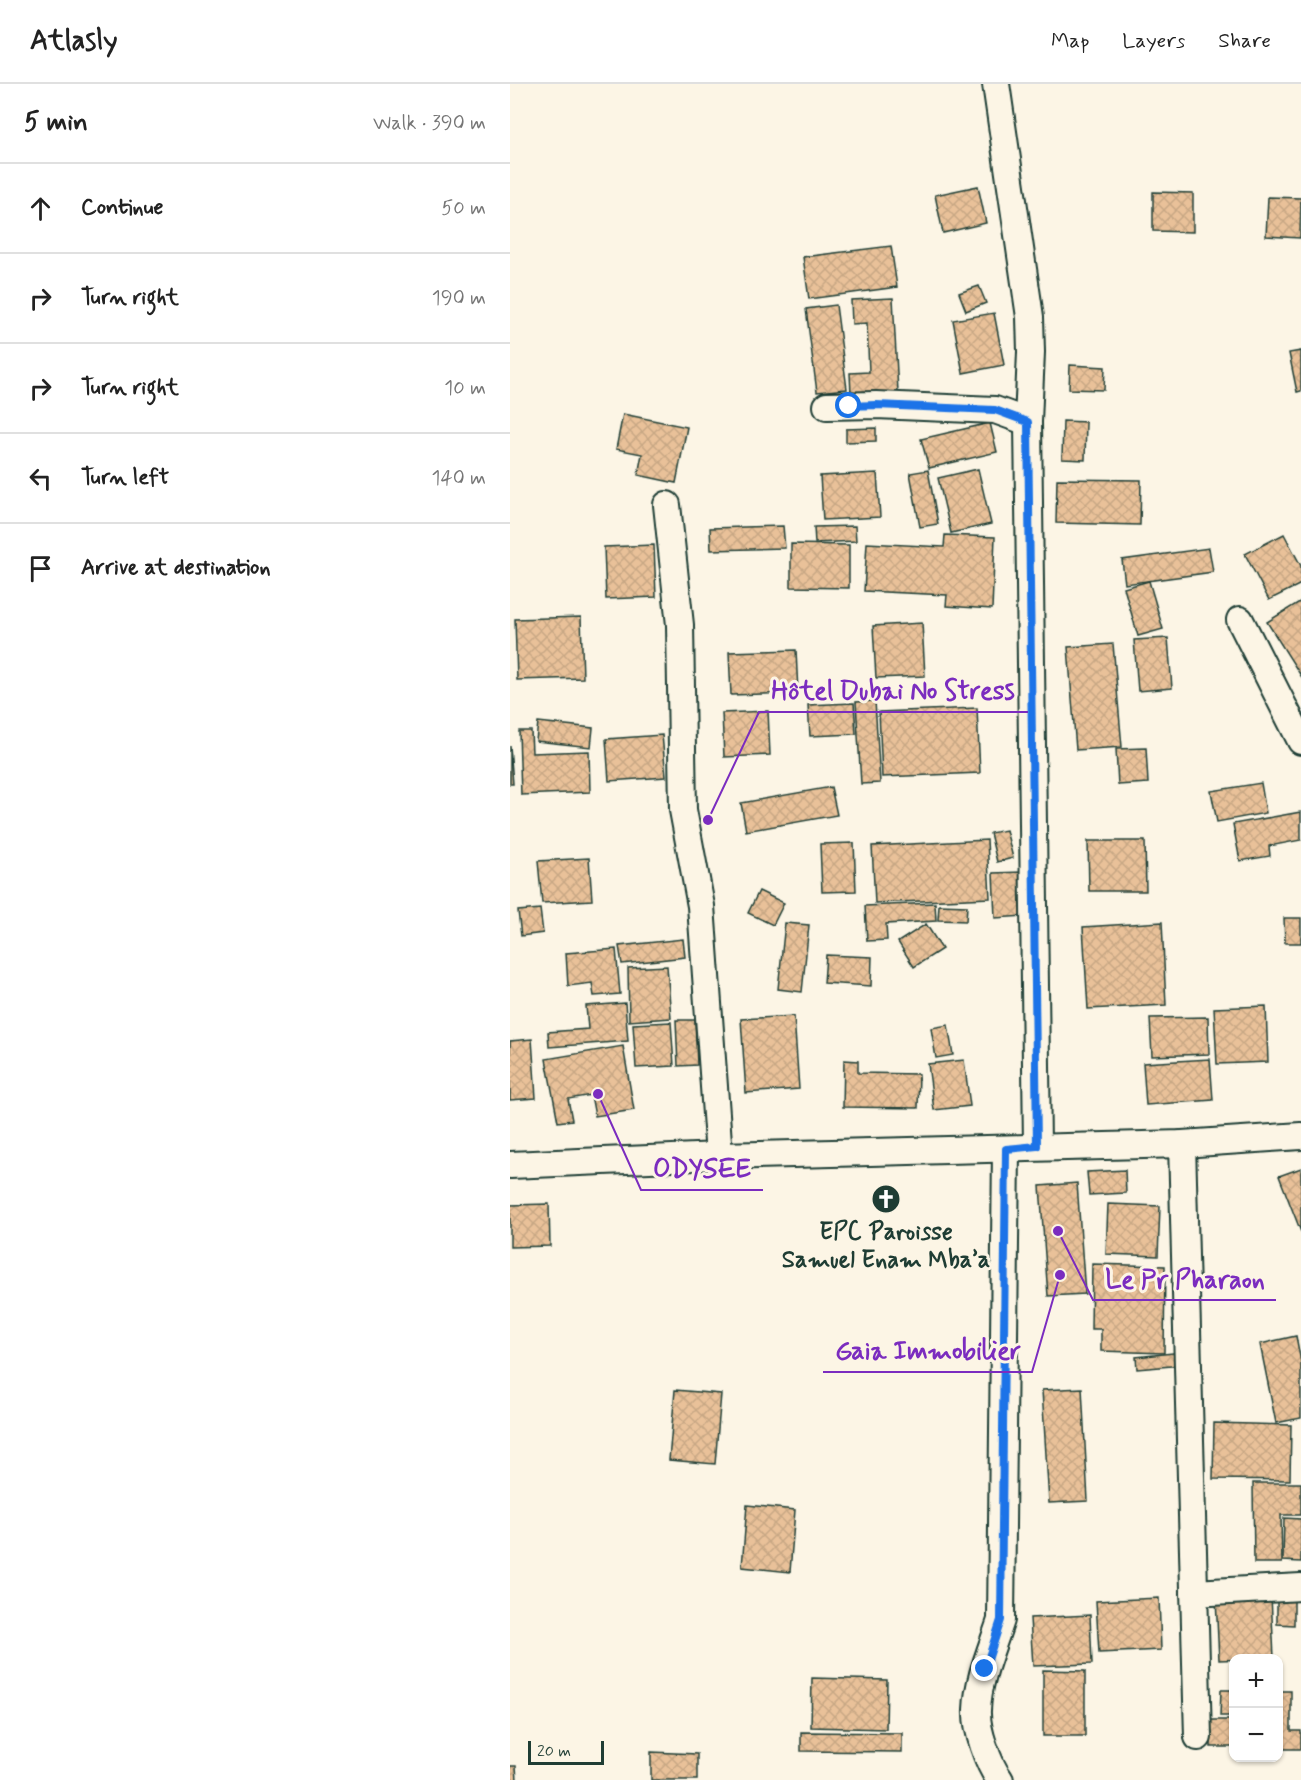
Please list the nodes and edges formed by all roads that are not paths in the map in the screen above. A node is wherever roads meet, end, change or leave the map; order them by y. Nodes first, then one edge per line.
1 (996, 84) edge
2 (827, 406) dead end
3 (1028, 422) junction
4 (666, 505) dead end
5 (1240, 620) dead end
6 (1301, 741) edge
7 (1301, 1136) edge
8 (1182, 1144) junction
9 (1037, 1146) junction
10 (1006, 1149) junction
11 (719, 1156) junction
12 (510, 1165) edge
13 (1301, 1587) edge
14 (1194, 1593) junction
15 (1198, 1737) dead end
16 (1000, 1780) edge

1 - 3 street
2 - 3 street
3 - 9 street
4 - 11 street
5 - 6 street
7 - 8 street
8 - 9 street
8 - 14 street
9 - 10 street
10 - 11 street
10 - 16 street
11 - 12 street
13 - 14 street
14 - 15 street

